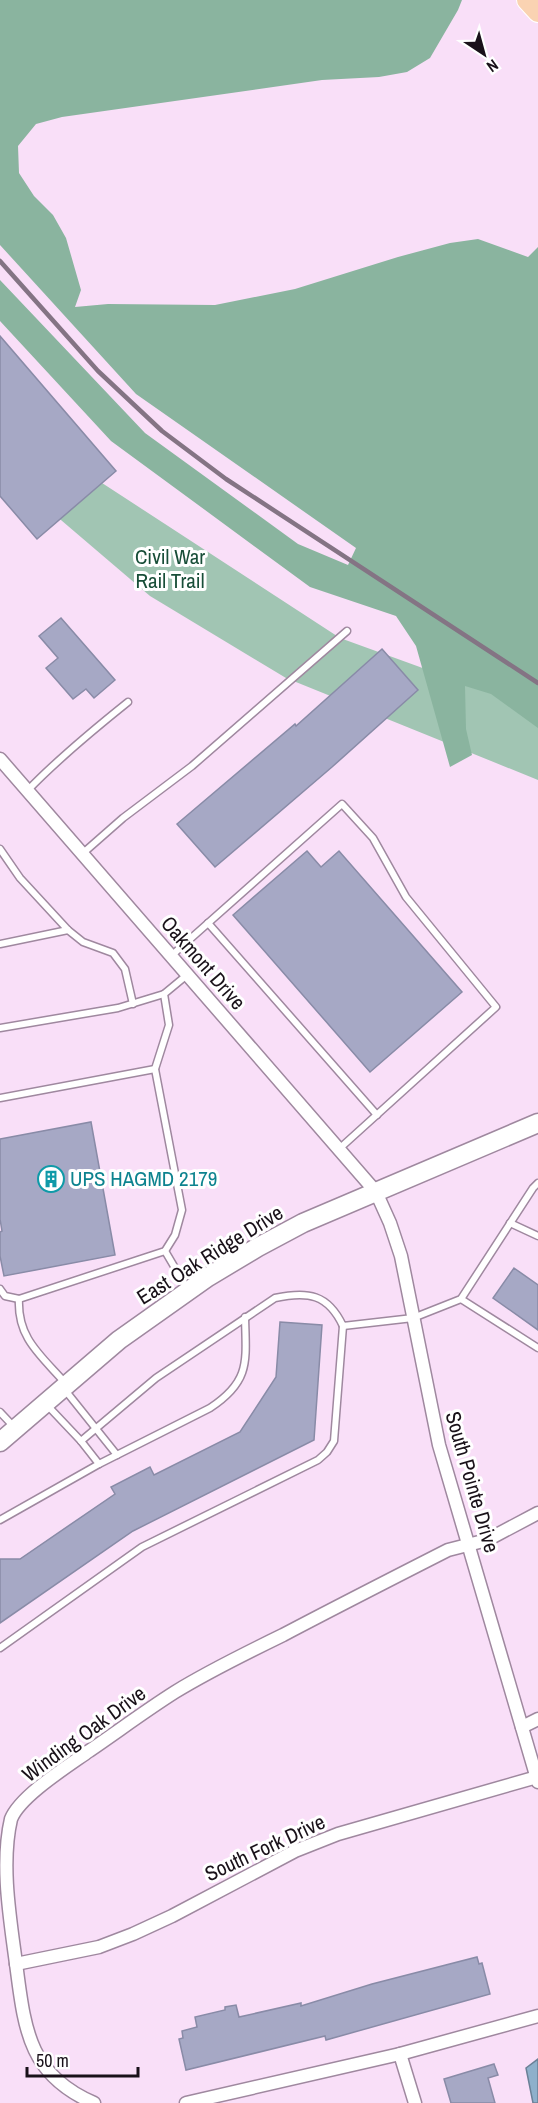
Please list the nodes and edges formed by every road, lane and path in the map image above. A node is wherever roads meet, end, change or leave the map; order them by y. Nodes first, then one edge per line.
1 (527, 0) edge
2 (538, 12) edge
3 (347, 631) dead end
4 (128, 702) dead end
5 (0, 759) edge
6 (27, 791) junction
7 (0, 849) edge
8 (82, 854) junction
9 (208, 923) junction
10 (68, 930) junction
11 (0, 944) edge
12 (171, 956) junction
13 (188, 975) junction
14 (164, 994) junction
15 (133, 1004) junction
16 (0, 1028) edge
17 (155, 1069) junction
18 (0, 1098) edge
19 (377, 1115) junction
20 (538, 1123) edge
21 (339, 1149) junction
22 (538, 1183) edge
23 (376, 1192) junction
24 (510, 1223) junction
25 (538, 1236) edge
26 (165, 1251) junction
27 (0, 1289) edge
28 (188, 1290) junction
29 (19, 1299) junction
30 (461, 1299) junction
31 (245, 1317) junction
32 (413, 1318) junction
33 (343, 1326) junction
34 (538, 1348) edge
35 (65, 1387) junction
36 (46, 1403) junction
37 (0, 1412) edge
38 (96, 1428) junction
39 (15, 1429) junction
40 (81, 1441) junction
41 (0, 1442) edge
42 (117, 1455) junction
43 (99, 1464) junction
44 (538, 1513) edge
45 (0, 1520) edge
46 (469, 1544) junction
47 (0, 1648) edge
48 (538, 1719) edge
49 (522, 1727) junction
50 (537, 1779) edge
51 (6, 1814) edge
52 (16, 1964) junction
53 (538, 2016) edge
54 (400, 2054) junction
55 (94, 2103) edge
56 (186, 2103) edge
57 (415, 2103) edge

1 - 2 main road
3 - 8 lane
4 - 6 lane
5 - 6 street, Oakmont Drive
6 - 8 street, Oakmont Drive
7 - 10 lane
8 - 12 street, Oakmont Drive
9 - 12 lane
9 - 19 lane
9 - 19 lane
10 - 11 lane
10 - 15 lane
12 - 13 street, Oakmont Drive
13 - 14 lane
13 - 21 street, Oakmont Drive
14 - 15 lane
14 - 17 lane
15 - 16 lane
17 - 18 lane
17 - 26 lane
19 - 21 lane
20 - 23 main road, East Oak Ridge Drive
21 - 23 street, Oakmont Drive
22 - 24 lane
23 - 28 main road, East Oak Ridge Drive
23 - 32 street, South Pointe Drive
24 - 25 lane
24 - 30 lane
26 - 28 lane
26 - 29 lane
27 - 29 lane
28 - 35 main road, East Oak Ridge Drive
29 - 35 lane
30 - 32 lane
30 - 34 lane
31 - 33 lane
31 - 38 lane
31 - 42 lane
32 - 33 lane
32 - 46 street, South Pointe Drive
33 - 47 lane
35 - 36 main road, East Oak Ridge Drive
35 - 38 lane
36 - 39 main road, East Oak Ridge Drive
36 - 40 lane
37 - 39 lane
38 - 40 lane
38 - 42 lane
39 - 41 main road, East Oak Ridge Drive
40 - 43 lane
42 - 43 lane
43 - 45 lane
44 - 46 street, Winding Oak Drive
46 - 49 street, South Pointe Drive
46 - 51 street, Winding Oak Drive
48 - 49 street
49 - 50 street, South Pointe Drive
50 - 52 street, South Fork Drive
51 - 52 street, Winding Oak Drive
52 - 55 street, Winding Oak Drive
53 - 54 street
54 - 56 street
54 - 57 street

